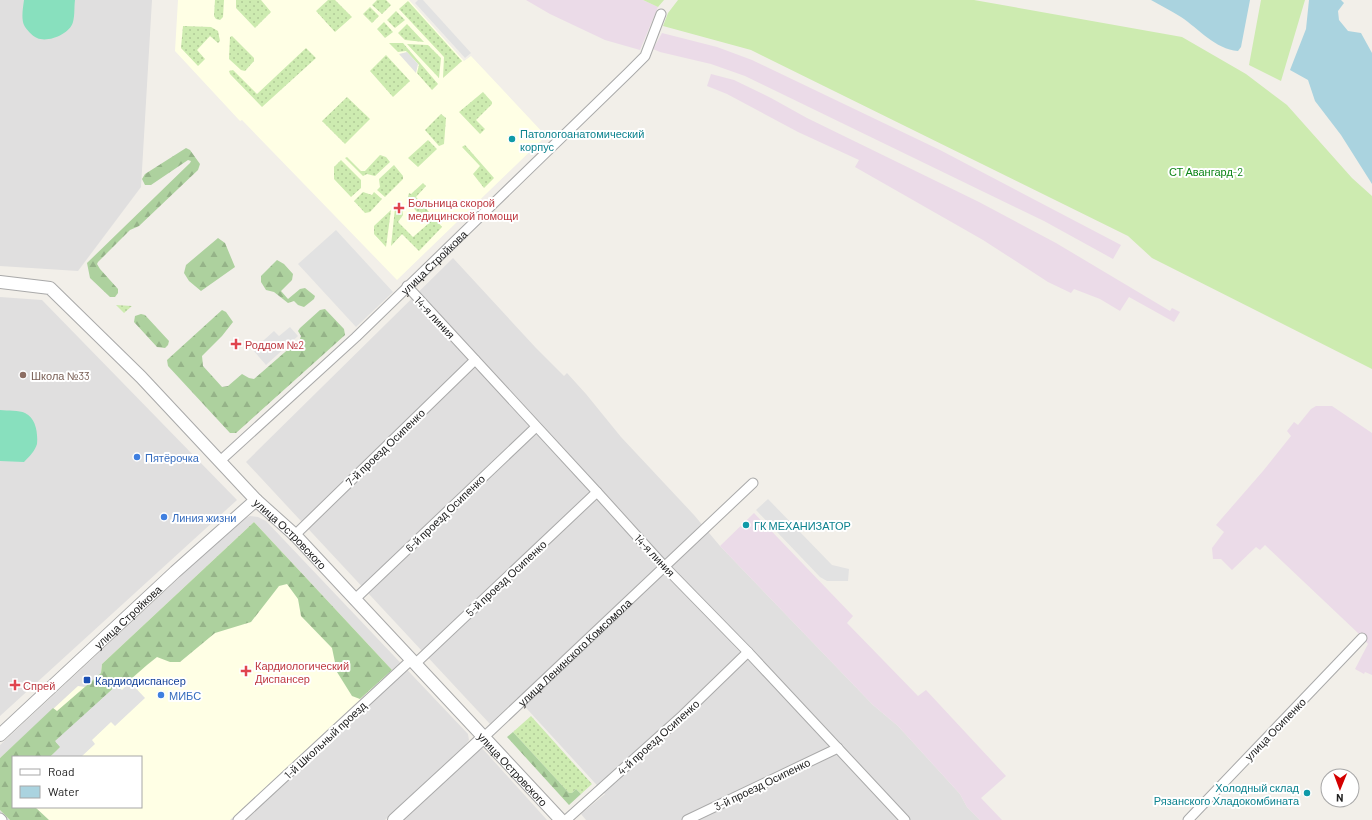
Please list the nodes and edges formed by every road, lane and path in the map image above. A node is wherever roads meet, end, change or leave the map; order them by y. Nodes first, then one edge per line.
1 (660, 14) dead end
2 (0, 282) edge
3 (407, 286) junction
4 (475, 360) junction
5 (536, 427) junction
6 (220, 461) junction
7 (753, 483) dead end
8 (598, 492) junction
9 (256, 500) junction
10 (295, 535) junction
11 (664, 566) junction
12 (354, 600) junction
13 (1362, 638) dead end
14 (748, 652) junction
15 (413, 662) junction
16 (0, 735) edge
17 (484, 736) junction
18 (838, 748) junction
19 (0, 818) edge
20 (2, 820) edge
21 (238, 820) edge
22 (394, 820) edge
23 (561, 820) edge
24 (566, 820) edge
25 (687, 820) edge
26 (905, 820) edge
27 (1188, 820) edge

1 - 3 street, улица Стройкова
2 - 6 street, улица Островского
3 - 4 street, 14-я линия
3 - 6 street, улица Стройкова
4 - 5 street, 14-я линия
4 - 10 street, 7-й проезд Осипенко
5 - 8 street, 14-я линия
5 - 12 street, 6-й проезд Осипенко
6 - 9 street, улица Островского
7 - 11 street, улица Ленинского Комсомола
8 - 11 street, 14-я линия
8 - 15 street, 5-й проезд Осипенко
9 - 10 street, улица Островского
9 - 16 street, улица Стройкова
10 - 12 street, улица Островского
11 - 14 street, 14-я линия
11 - 17 street, улица Ленинского Комсомола
12 - 15 street, улица Островского
13 - 27 street, улица Осипенко
14 - 18 street, 14-я линия
14 - 24 street, 4-й проезд Осипенко
15 - 17 street, улица Островского
15 - 21 street, 1-й Школьный проезд
17 - 22 street, улица Ленинского Комсомола
17 - 23 street, улица Островского
18 - 25 street, 3-й проезд Осипенко
18 - 26 street, 14-я линия
19 - 20 street

